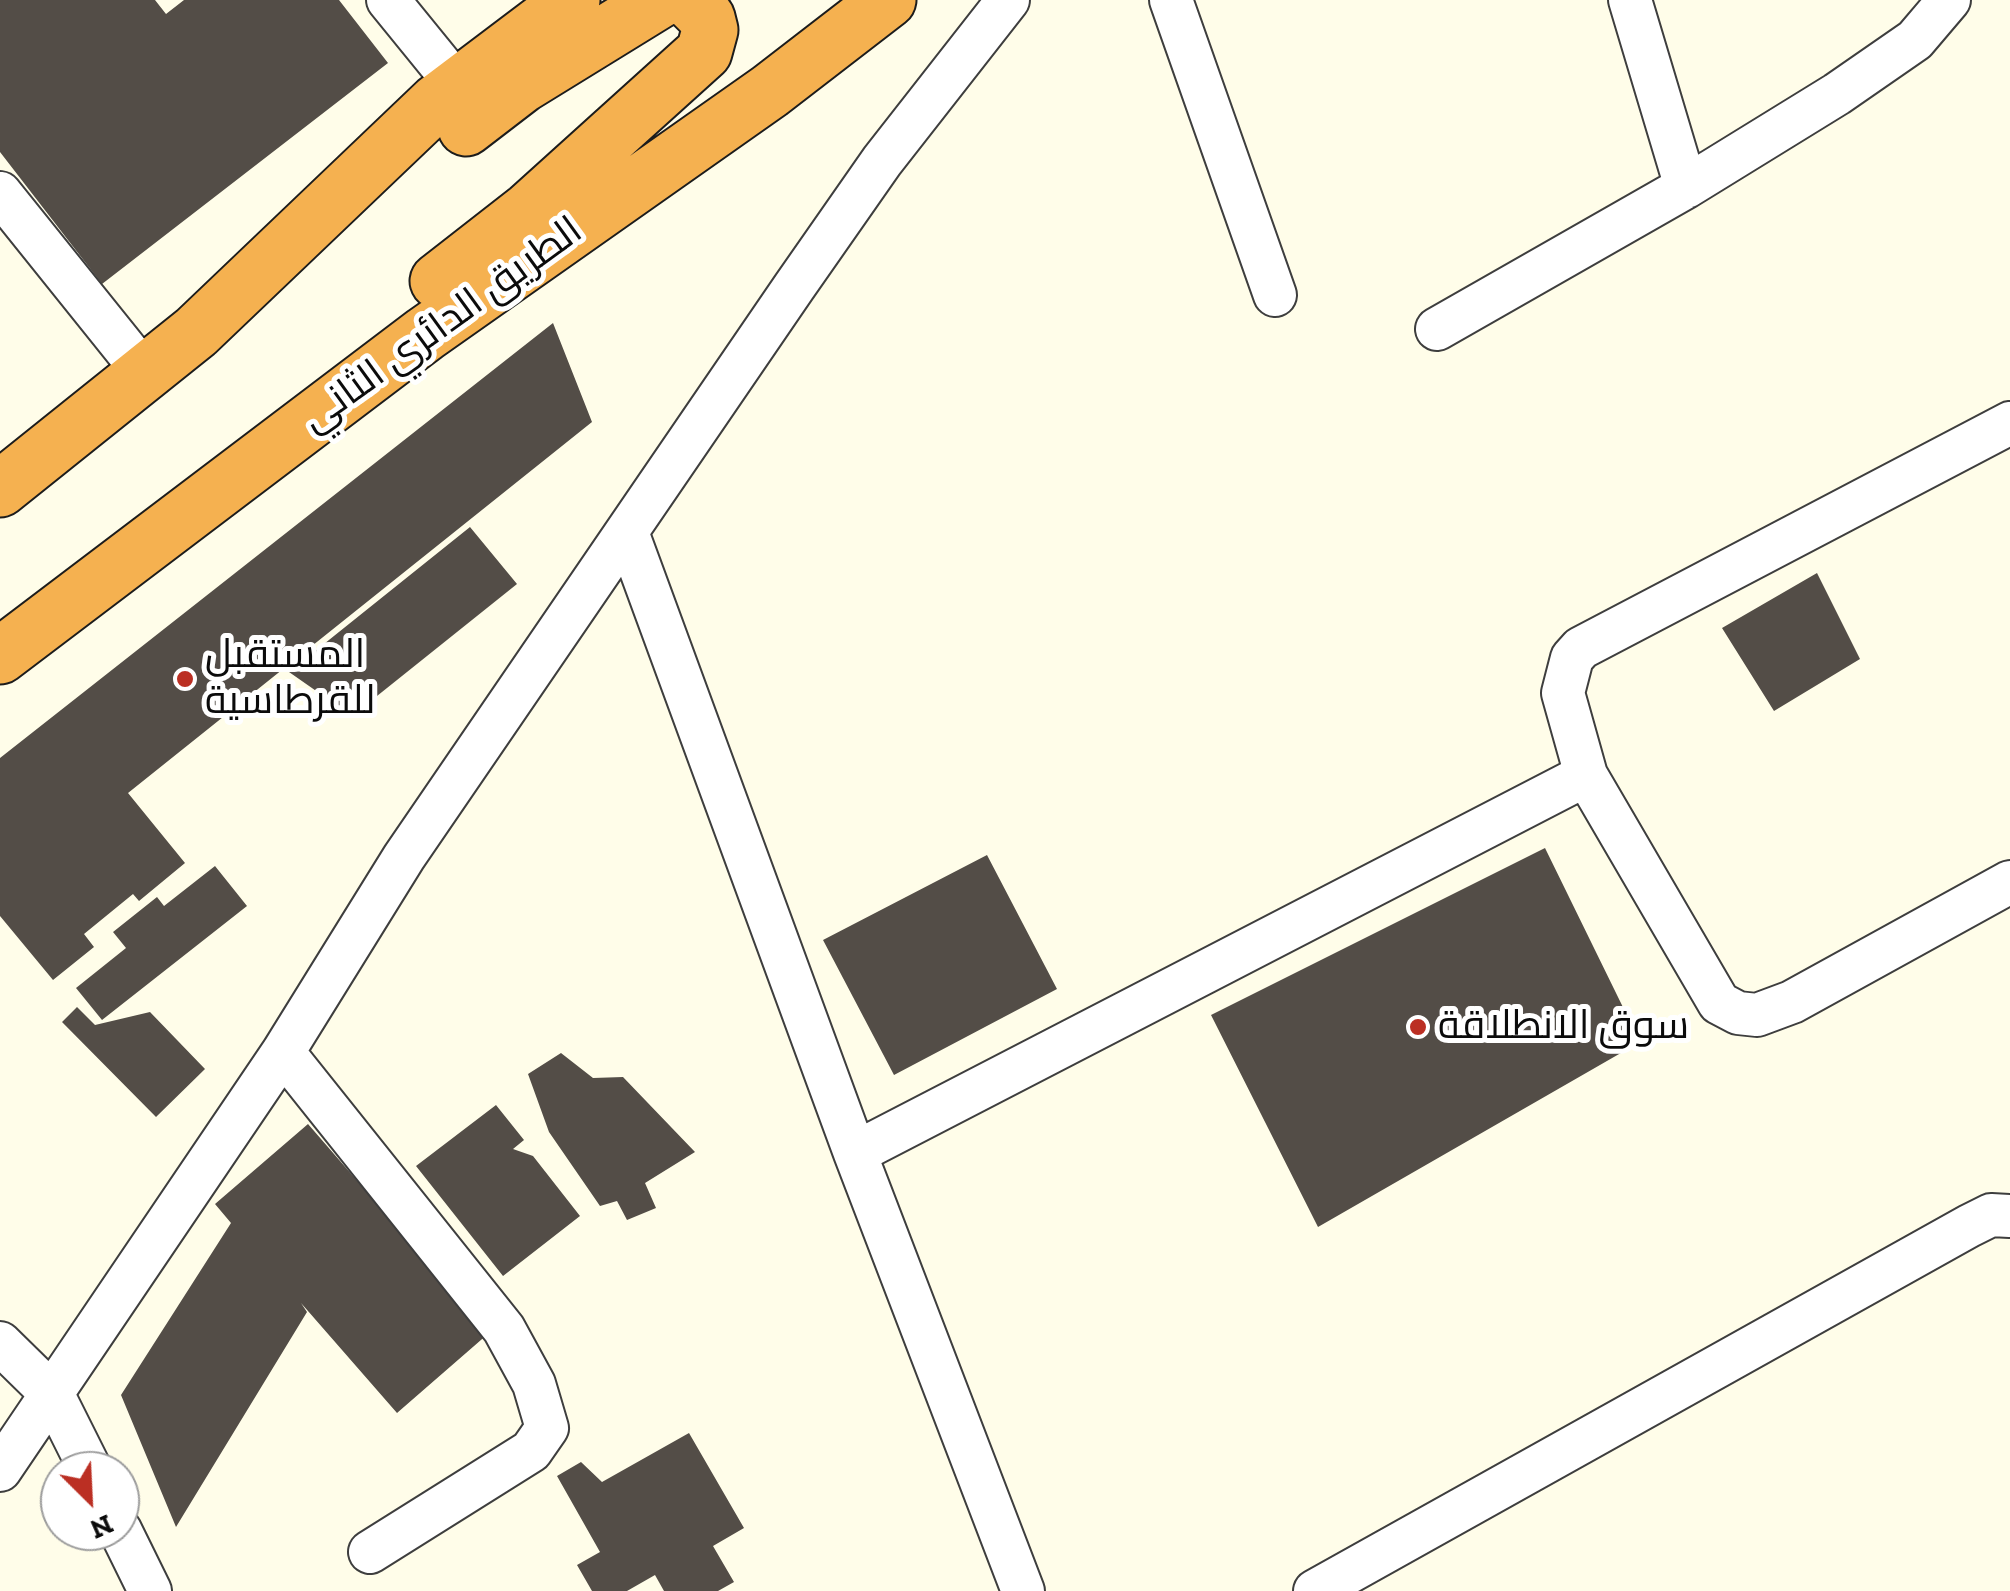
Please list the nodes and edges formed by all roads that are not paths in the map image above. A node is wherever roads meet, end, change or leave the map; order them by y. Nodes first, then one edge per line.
1 (388, 0) edge
2 (572, 0) edge
3 (660, 0) edge
4 (689, 0) edge
5 (888, 0) edge
6 (1008, 0) edge
7 (1172, 0) edge
8 (1630, 0) edge
9 (1950, 0) edge
10 (458, 86) junction
11 (1686, 187) junction
12 (0, 192) edge
13 (1275, 295) dead end
14 (1437, 329) dead end
15 (196, 332) junction
16 (144, 372) junction
17 (2010, 424) edge
18 (0, 489) edge
19 (627, 532) junction
20 (0, 619) edge
21 (0, 656) edge
22 (1586, 776) junction
23 (2010, 882) edge
24 (282, 1052) junction
25 (854, 1154) junction
26 (2010, 1216) edge
27 (0, 1343) edge
28 (53, 1395) junction
29 (81, 1451) edge
30 (0, 1470) edge
31 (130, 1551) edge
32 (370, 1552) dead end
33 (150, 1591) edge
34 (1022, 1591) edge
35 (1315, 1591) edge

1 - 10 street
2 - 10 highway
3 - 15 highway
4 - 20 highway
5 - 21 highway, الطريق الدائري الثاني
6 - 19 street
7 - 13 street
8 - 11 street
9 - 11 street
10 - 15 highway
11 - 14 street
12 - 16 street
15 - 16 highway
16 - 18 highway
17 - 22 street
19 - 24 street
19 - 25 street
22 - 23 street
22 - 25 street
24 - 28 street
24 - 32 street
25 - 34 street
26 - 35 street
27 - 28 street
28 - 29 street
28 - 30 street
31 - 33 street

